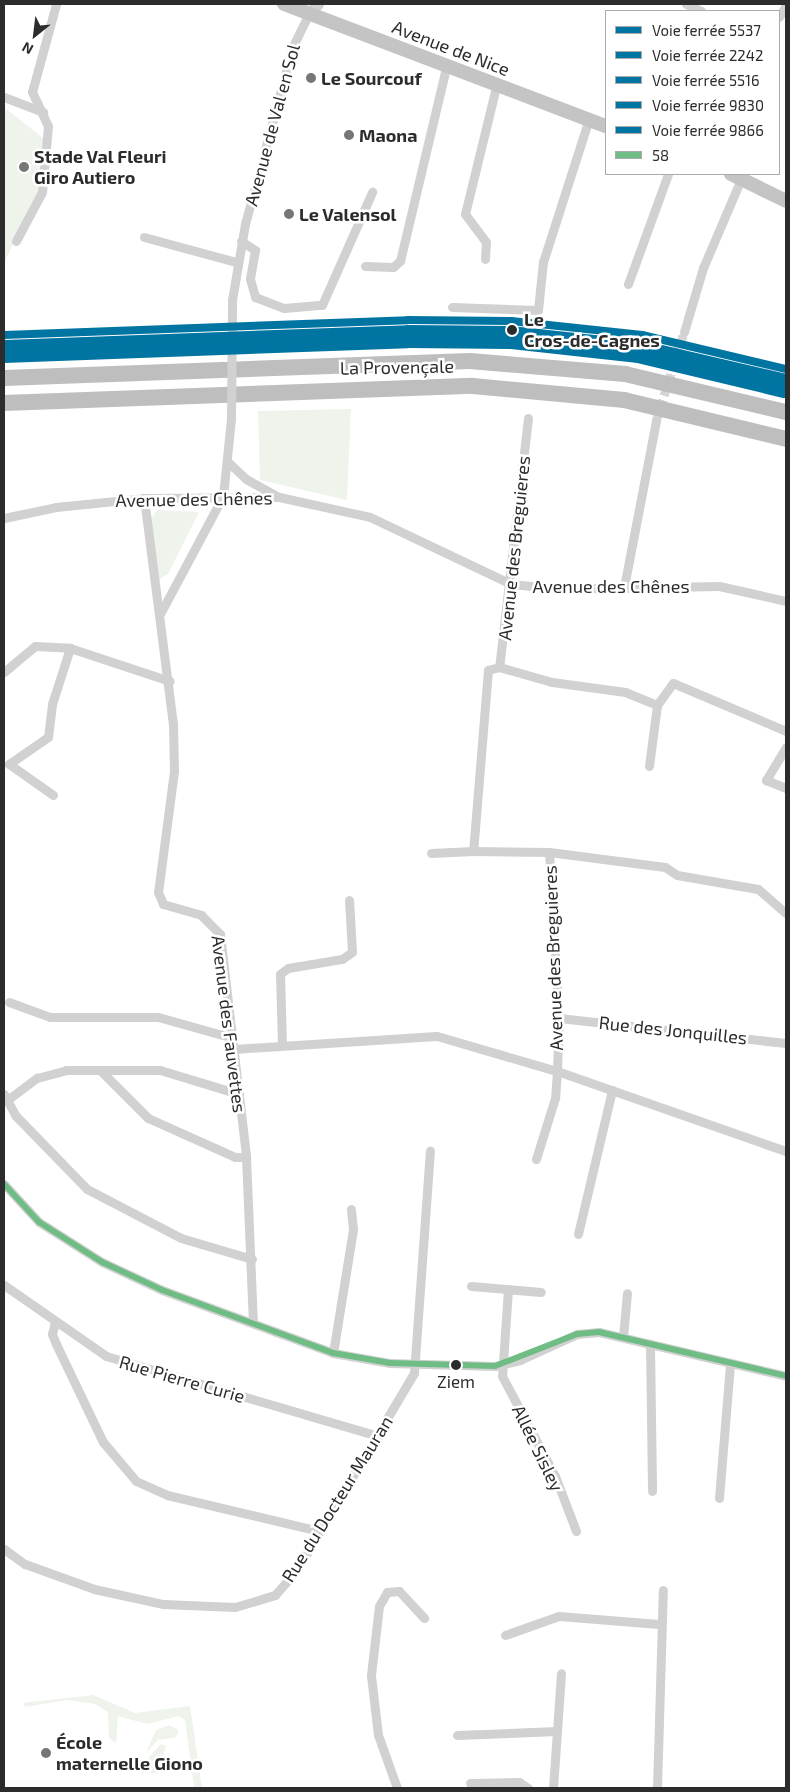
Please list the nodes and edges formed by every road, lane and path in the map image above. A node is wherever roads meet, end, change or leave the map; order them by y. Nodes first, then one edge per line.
1 (56, 4) edge
2 (284, 4) edge
3 (686, 4) edge
4 (313, 8) edge
5 (699, 10) edge
6 (446, 68) junction
7 (496, 87) junction
8 (4, 97) edge
9 (43, 112) junction
10 (589, 119) junction
11 (605, 125) edge
12 (668, 175) edge
13 (736, 176) edge
14 (372, 192) dead end
15 (786, 202) edge
16 (144, 237) dead end
17 (16, 241) dead end
18 (241, 241) junction
19 (485, 259) dead end
20 (236, 262) junction
21 (364, 266) dead end
22 (628, 284) dead end
23 (452, 306) dead end
24 (684, 332) tunnel mouth
25 (4, 378) edge
26 (4, 403) edge
27 (786, 412) edge
28 (528, 418) dead end
29 (656, 421) tunnel mouth
30 (786, 439) edge
31 (229, 463) junction
32 (223, 496) junction
33 (279, 497) junction
34 (144, 498) junction
35 (4, 518) edge
36 (511, 584) junction
37 (624, 588) junction
38 (786, 601) edge
39 (160, 614) junction
40 (70, 648) junction
41 (500, 667) junction
42 (4, 672) edge
43 (170, 681) junction
44 (657, 705) junction
45 (786, 732) edge
46 (786, 747) edge
47 (649, 766) dead end
48 (786, 788) edge
49 (53, 795) dead end
50 (472, 851) junction
51 (549, 852) junction
52 (431, 853) dead end
53 (349, 900) dead end
54 (786, 913) edge
55 (9, 1002) dead end
56 (559, 1018) junction
57 (233, 1038) junction
58 (786, 1043) edge
59 (282, 1045) junction
60 (234, 1050) junction
61 (557, 1071) junction
62 (102, 1072) junction
63 (612, 1090) junction
64 (239, 1094) junction
65 (5, 1098) edge
66 (430, 1151) dead end
67 (786, 1151) edge
68 (246, 1157) junction
69 (536, 1159) dead end
70 (4, 1184) edge
71 (351, 1209) dead end
72 (578, 1234) dead end
73 (252, 1259) junction
74 (4, 1285) edge
75 (471, 1286) dead end
76 (508, 1289) junction
77 (540, 1292) dead end
78 (627, 1293) dead end
79 (56, 1322) junction
80 (253, 1323) junction
81 (623, 1337) junction
82 (650, 1344) junction
83 (333, 1353) junction
84 (415, 1362) junction
85 (502, 1365) junction
86 (730, 1365) junction
87 (786, 1376) edge
88 (378, 1436) junction
89 (652, 1491) dead end
90 (719, 1498) dead end
91 (320, 1531) junction
92 (576, 1531) dead end
93 (4, 1549) edge
94 (664, 1590) dead end
95 (424, 1618) dead end
96 (659, 1624) junction
97 (505, 1635) dead end
98 (561, 1673) dead end
99 (557, 1731) junction
100 (457, 1735) dead end
101 (470, 1783) dead end
102 (397, 1788) edge
103 (528, 1788) edge
104 (553, 1788) edge
105 (657, 1788) edge

1 - 9 street
2 - 4 main road, Avenue de Nice
3 - 5 street
4 - 6 main road, Avenue de Nice
4 - 18 street, Avenue de Val en Sol
6 - 7 main road, Avenue de Nice
6 - 21 street
7 - 10 main road, Avenue de Nice
7 - 19 street
8 - 9 street
9 - 17 street
10 - 11 main road, Avenue de Nice
10 - 23 street
12 - 22 street
13 - 15 main road
13 - 24 street
14 - 18 street
16 - 20 street
18 - 20 street, Avenue de Val en Sol
20 - 31 street, Avenue de Val en Sol, bridge
25 - 27 highway, La Provençale
26 - 30 highway, La Provençale
28 - 36 street, Avenue des Breguieres
29 - 37 street
31 - 32 street, Avenue de Val en Sol
31 - 33 street
32 - 33 street, Avenue des Chênes
32 - 34 street, Avenue des Chênes
32 - 39 street
33 - 36 street, Avenue des Chênes
34 - 35 street, Avenue des Chênes
34 - 39 street, Avenue des Fauvettes
36 - 37 street, Avenue des Chênes
36 - 41 street, Avenue des Breguieres
37 - 38 street, Avenue des Chênes
39 - 43 street, Avenue des Fauvettes
40 - 42 street
40 - 43 street
40 - 49 street
41 - 44 street
41 - 50 street
43 - 57 street, Avenue des Fauvettes
44 - 45 street
44 - 47 street
46 - 48 street
50 - 51 street, Avenue des Breguieres
50 - 52 street, Avenue des Breguieres
51 - 54 street
51 - 56 street, Avenue des Breguieres
53 - 59 street
55 - 57 street
56 - 58 street, Rue des Jonquilles
56 - 61 street, Avenue des Breguieres
57 - 60 street, Avenue des Fauvettes
59 - 60 street
59 - 61 street
60 - 64 street, Avenue des Fauvettes
61 - 63 street, Avenue des Breguieres
61 - 69 street
62 - 64 street
62 - 65 street
62 - 68 street
63 - 67 street, Avenue des Breguieres
63 - 72 street
64 - 68 street, Avenue des Fauvettes
65 - 73 street
66 - 84 street, Rue du Docteur Mauran
68 - 73 street, Avenue des Fauvettes
70 - 80 street
71 - 83 street
73 - 80 street, Avenue des Fauvettes
74 - 79 street, Rue Pierre Curie
75 - 76 street
76 - 77 street
76 - 85 street
78 - 81 street
79 - 88 street, Rue Pierre Curie
79 - 91 street
80 - 83 street
81 - 82 street
81 - 85 street
82 - 86 street
82 - 89 street
83 - 84 street
84 - 85 street
84 - 88 street, Rue du Docteur Mauran
85 - 92 street, Allée Sisley
86 - 87 street
86 - 90 street
88 - 91 street, Rue du Docteur Mauran
91 - 93 street, Rue du Docteur Mauran
94 - 96 street
95 - 102 street
96 - 97 street
96 - 105 street
98 - 99 street
99 - 100 street
99 - 104 street
101 - 103 street

